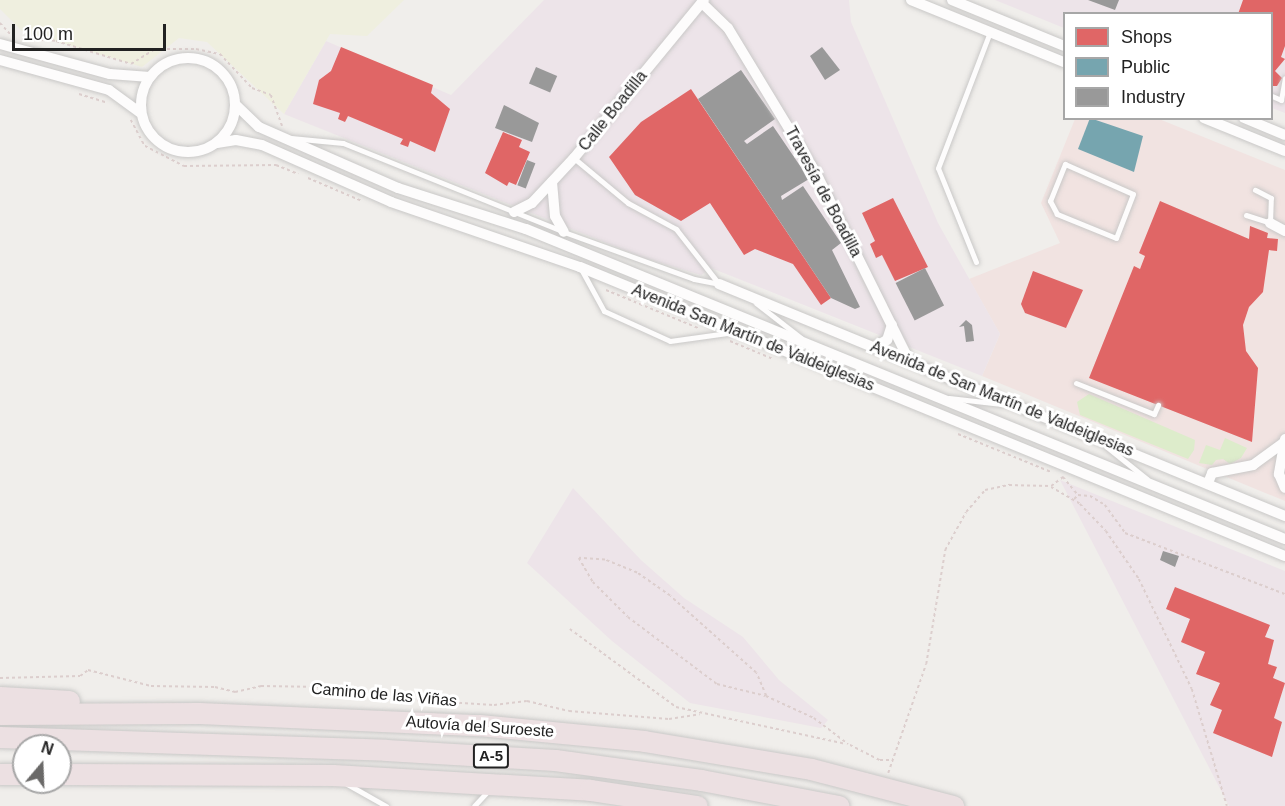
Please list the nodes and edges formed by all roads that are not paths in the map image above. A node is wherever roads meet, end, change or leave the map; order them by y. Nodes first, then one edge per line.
1 (911, 0) edge
2 (952, 0) edge
3 (703, 1) edge
4 (990, 32) junction
5 (0, 44) edge
6 (1063, 45) edge
7 (0, 60) edge
8 (1063, 61) edge
9 (150, 77) junction
10 (1285, 78) edge
11 (1273, 96) edge
12 (235, 104) junction
13 (141, 113) junction
14 (1209, 120) edge
15 (1249, 120) edge
16 (1285, 135) edge
17 (287, 138) junction
18 (217, 143) junction
19 (1285, 151) edge
20 (574, 158) junction
21 (552, 182) junction
22 (1255, 190) dead end
23 (514, 212) junction
24 (1246, 215) dead end
25 (1270, 223) junction
26 (1285, 231) edge
27 (564, 232) junction
28 (1116, 238) joint
29 (976, 261) dead end
30 (580, 267) junction
31 (719, 284) junction
32 (745, 294) junction
33 (892, 325) junction
34 (739, 332) junction
35 (810, 344) junction
36 (876, 346) junction
37 (909, 360) junction
38 (1076, 383) dead end
39 (935, 397) junction
40 (1016, 405) junction
41 (1158, 405) dead end
42 (1285, 436) edge
43 (1095, 437) junction
44 (1285, 442) edge
45 (1208, 483) junction
46 (1153, 484) junction
47 (1285, 488) edge
48 (1285, 516) edge
49 (1285, 539) edge
50 (1285, 556) edge
51 (0, 697) edge
52 (152, 712) junction
53 (0, 714) edge
54 (0, 737) edge
55 (140, 740) junction
56 (72, 745) edge
57 (72, 774) edge
58 (333, 775) junction
59 (496, 784) junction
60 (386, 806) edge
61 (474, 806) edge
62 (697, 806) edge
63 (838, 806) edge
64 (953, 806) edge

1 - 4 street
2 - 6 street
3 - 20 street, Calle Boadilla
3 - 33 street, Travesía de Boadilla
4 - 8 street
4 - 29 lane
5 - 9 street
7 - 13 street
9 - 12 street
9 - 13 street
10 - 11 lane
12 - 17 street, Avenida San Martín de Valdeiglesias
12 - 18 street
13 - 18 street
14 - 19 street
15 - 16 street
17 - 23 lane
17 - 35 street, Avenida San Martín de Valdeiglesias
18 - 30 street, Avenida San Martín de Valdeiglesias
20 - 21 street, Calle Boadilla
20 - 31 lane
21 - 23 street, Calle Boadilla
21 - 27 street
22 - 25 lane
23 - 27 lane
24 - 25 lane
25 - 26 street
27 - 31 lane
28 - 28 lane
30 - 34 street, Avenida San Martín de Valdeiglesias
30 - 34 lane
31 - 32 street, Avenida de San Martín de Valdeiglesias
32 - 35 lane
32 - 36 street, Avenida de San Martín de Valdeiglesias
33 - 36 street
33 - 37 street, Travesía de Boadilla
34 - 50 street, Avenida San Martín de Valdeiglesias
35 - 39 street, Avenida San Martín de Valdeiglesias
36 - 37 street, Avenida de San Martín de Valdeiglesias
37 - 40 street, Avenida de San Martín de Valdeiglesias
38 - 41 lane
39 - 40 lane
39 - 46 street, Avenida San Martín de Valdeiglesias
40 - 43 street, Avenida de San Martín de Valdeiglesias
42 - 44 street
43 - 45 street, Avenida de San Martín de Valdeiglesias
43 - 46 lane
44 - 45 street
44 - 47 street
45 - 48 street, Avenida de San Martín de Valdeiglesias
46 - 49 street, Avenida San Martín de Valdeiglesias
51 - 52 highway
52 - 53 highway, Autovía del Suroeste / A-5
52 - 64 highway, Autovía del Suroeste / A-5
54 - 55 highway, Autovía del Suroeste / A-5
55 - 56 highway
55 - 63 highway, Autovía del Suroeste / A-5
57 - 58 highway
58 - 59 highway
58 - 60 lane
59 - 61 lane
59 - 62 highway

